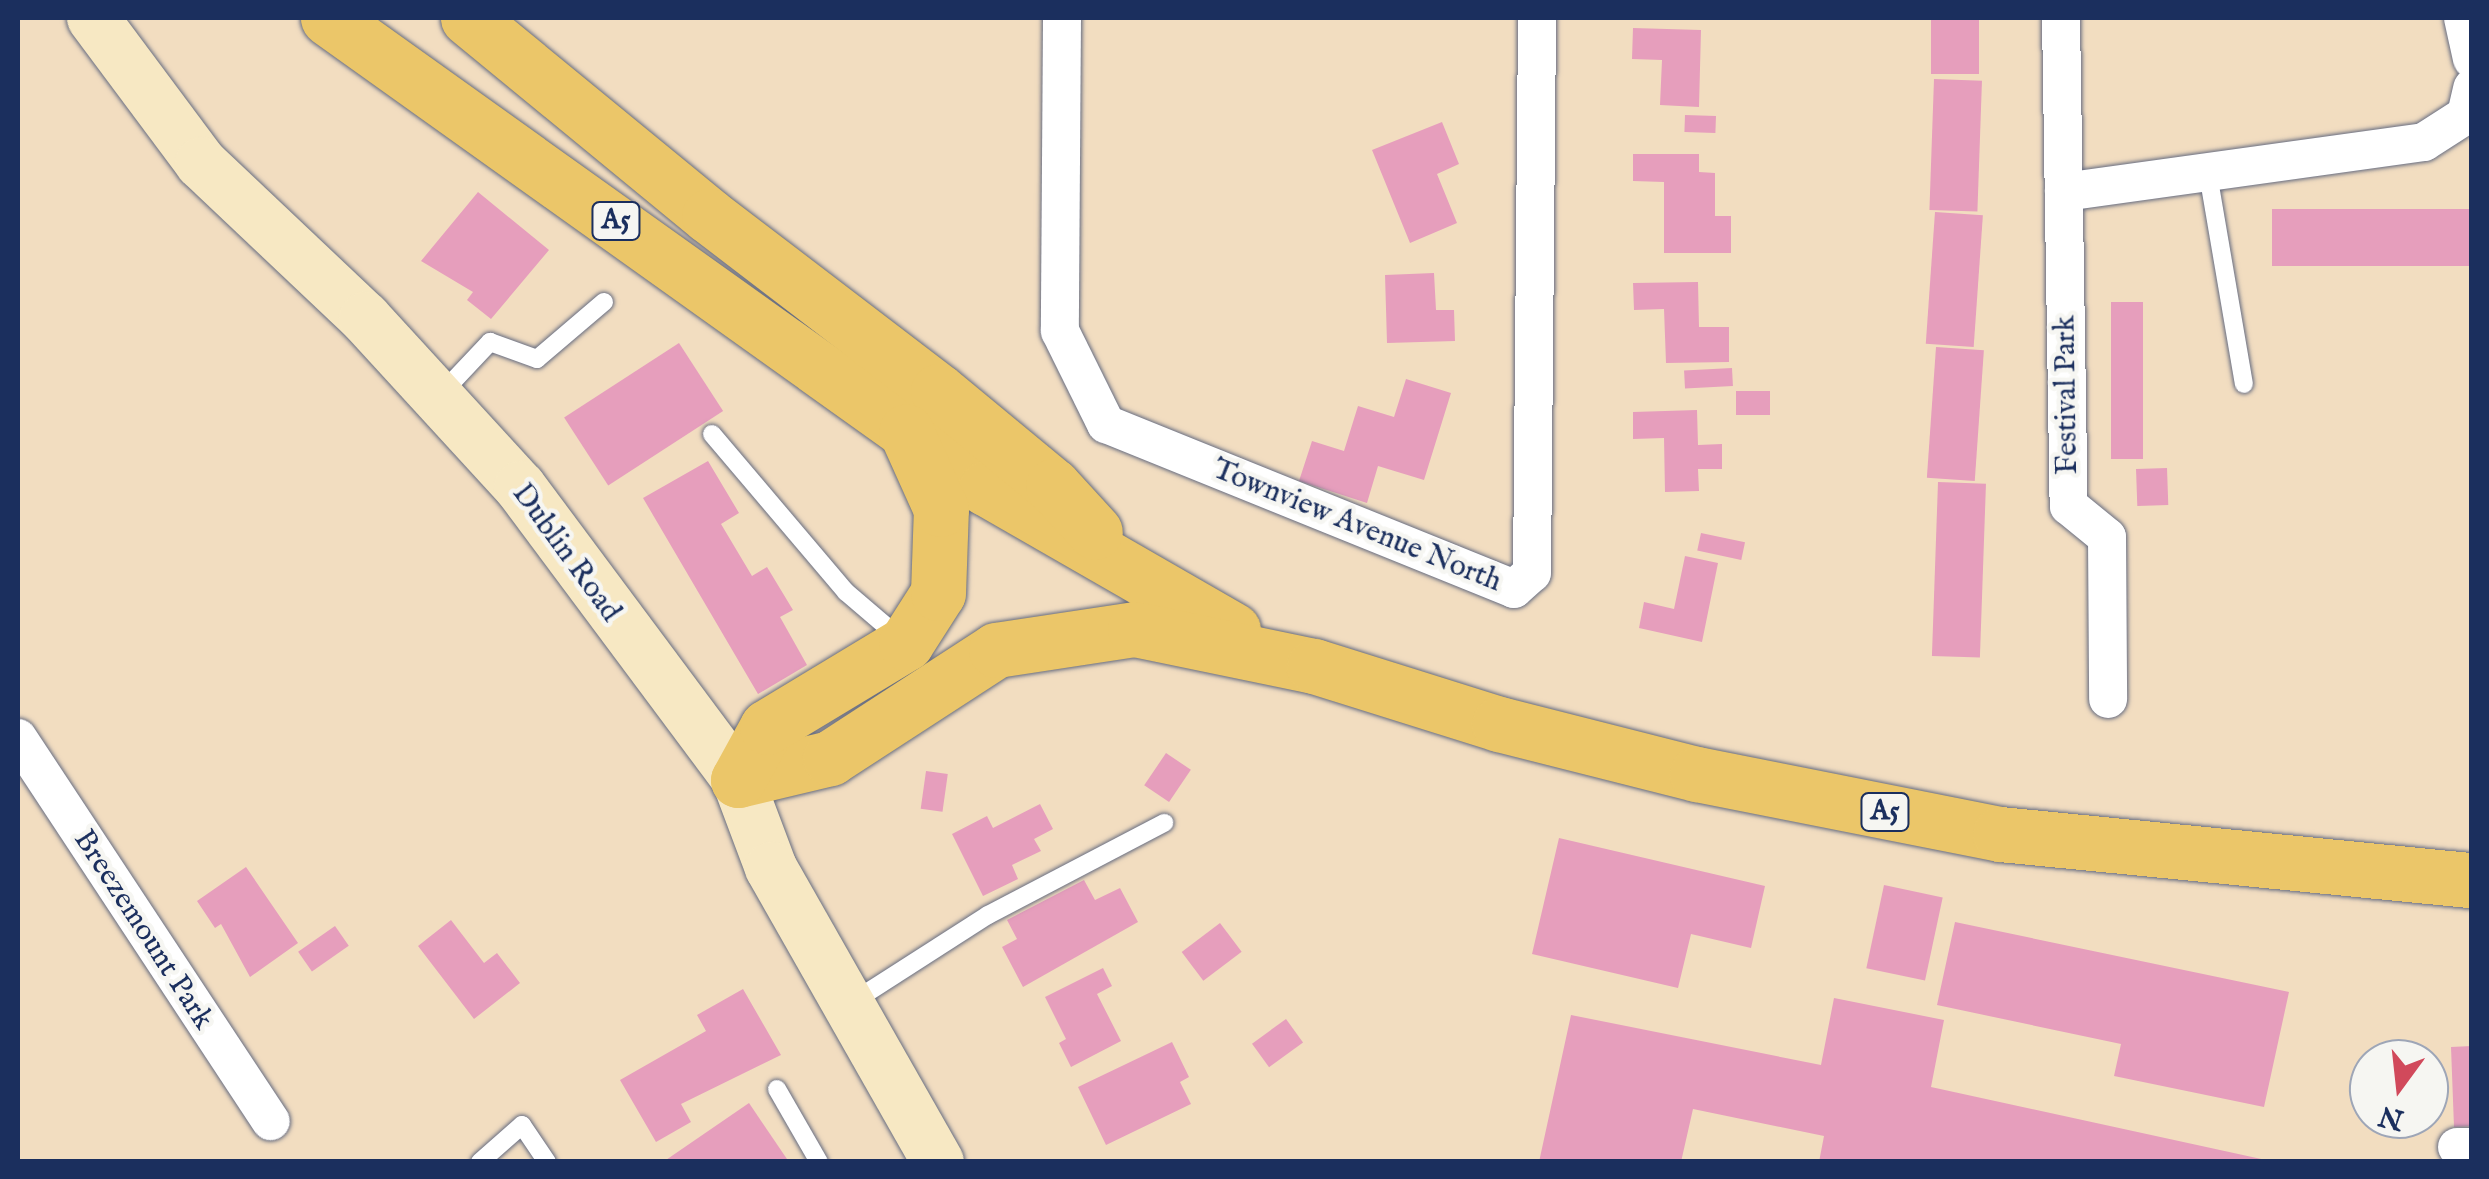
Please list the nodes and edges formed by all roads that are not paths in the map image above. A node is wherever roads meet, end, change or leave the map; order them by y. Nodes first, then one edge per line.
1 (93, 18) edge
2 (328, 18) edge
3 (468, 18) edge
4 (1062, 18) edge
5 (1537, 18) edge
6 (2061, 18) edge
7 (2463, 18) edge
8 (2472, 59) edge
9 (2472, 88) edge
10 (2206, 168) junction
11 (2064, 192) junction
12 (604, 302) dead end
13 (2244, 384) dead end
14 (440, 396) junction
15 (904, 426) junction
16 (712, 434) dead end
17 (1142, 583) junction
18 (906, 643) junction
19 (1314, 666) junction
20 (2108, 699) dead end
21 (18, 738) edge
22 (738, 780) junction
23 (1164, 823) dead end
24 (2472, 880) edge
25 (849, 1004) junction
26 (777, 1089) dead end
27 (271, 1121) dead end
28 (480, 1162) edge
29 (547, 1162) edge
30 (819, 1162) edge
31 (938, 1162) edge

1 - 14 main road, Dublin Road
2 - 15 highway, A5
3 - 17 highway
4 - 5 street, Townview Avenue North
6 - 11 street, Festival Park
7 - 8 street
9 - 10 street
10 - 11 street
10 - 13 lane
11 - 20 street, Festival Park
12 - 14 lane
14 - 22 main road, Dublin Road
15 - 17 highway, A5
15 - 18 highway
16 - 18 lane
17 - 19 highway, A5
18 - 22 highway
19 - 22 highway
19 - 24 highway, A5
21 - 27 street, Breezemount Park
22 - 25 main road, Dublin Road
23 - 25 lane
25 - 31 main road, Dublin Road
26 - 30 lane
28 - 29 lane

